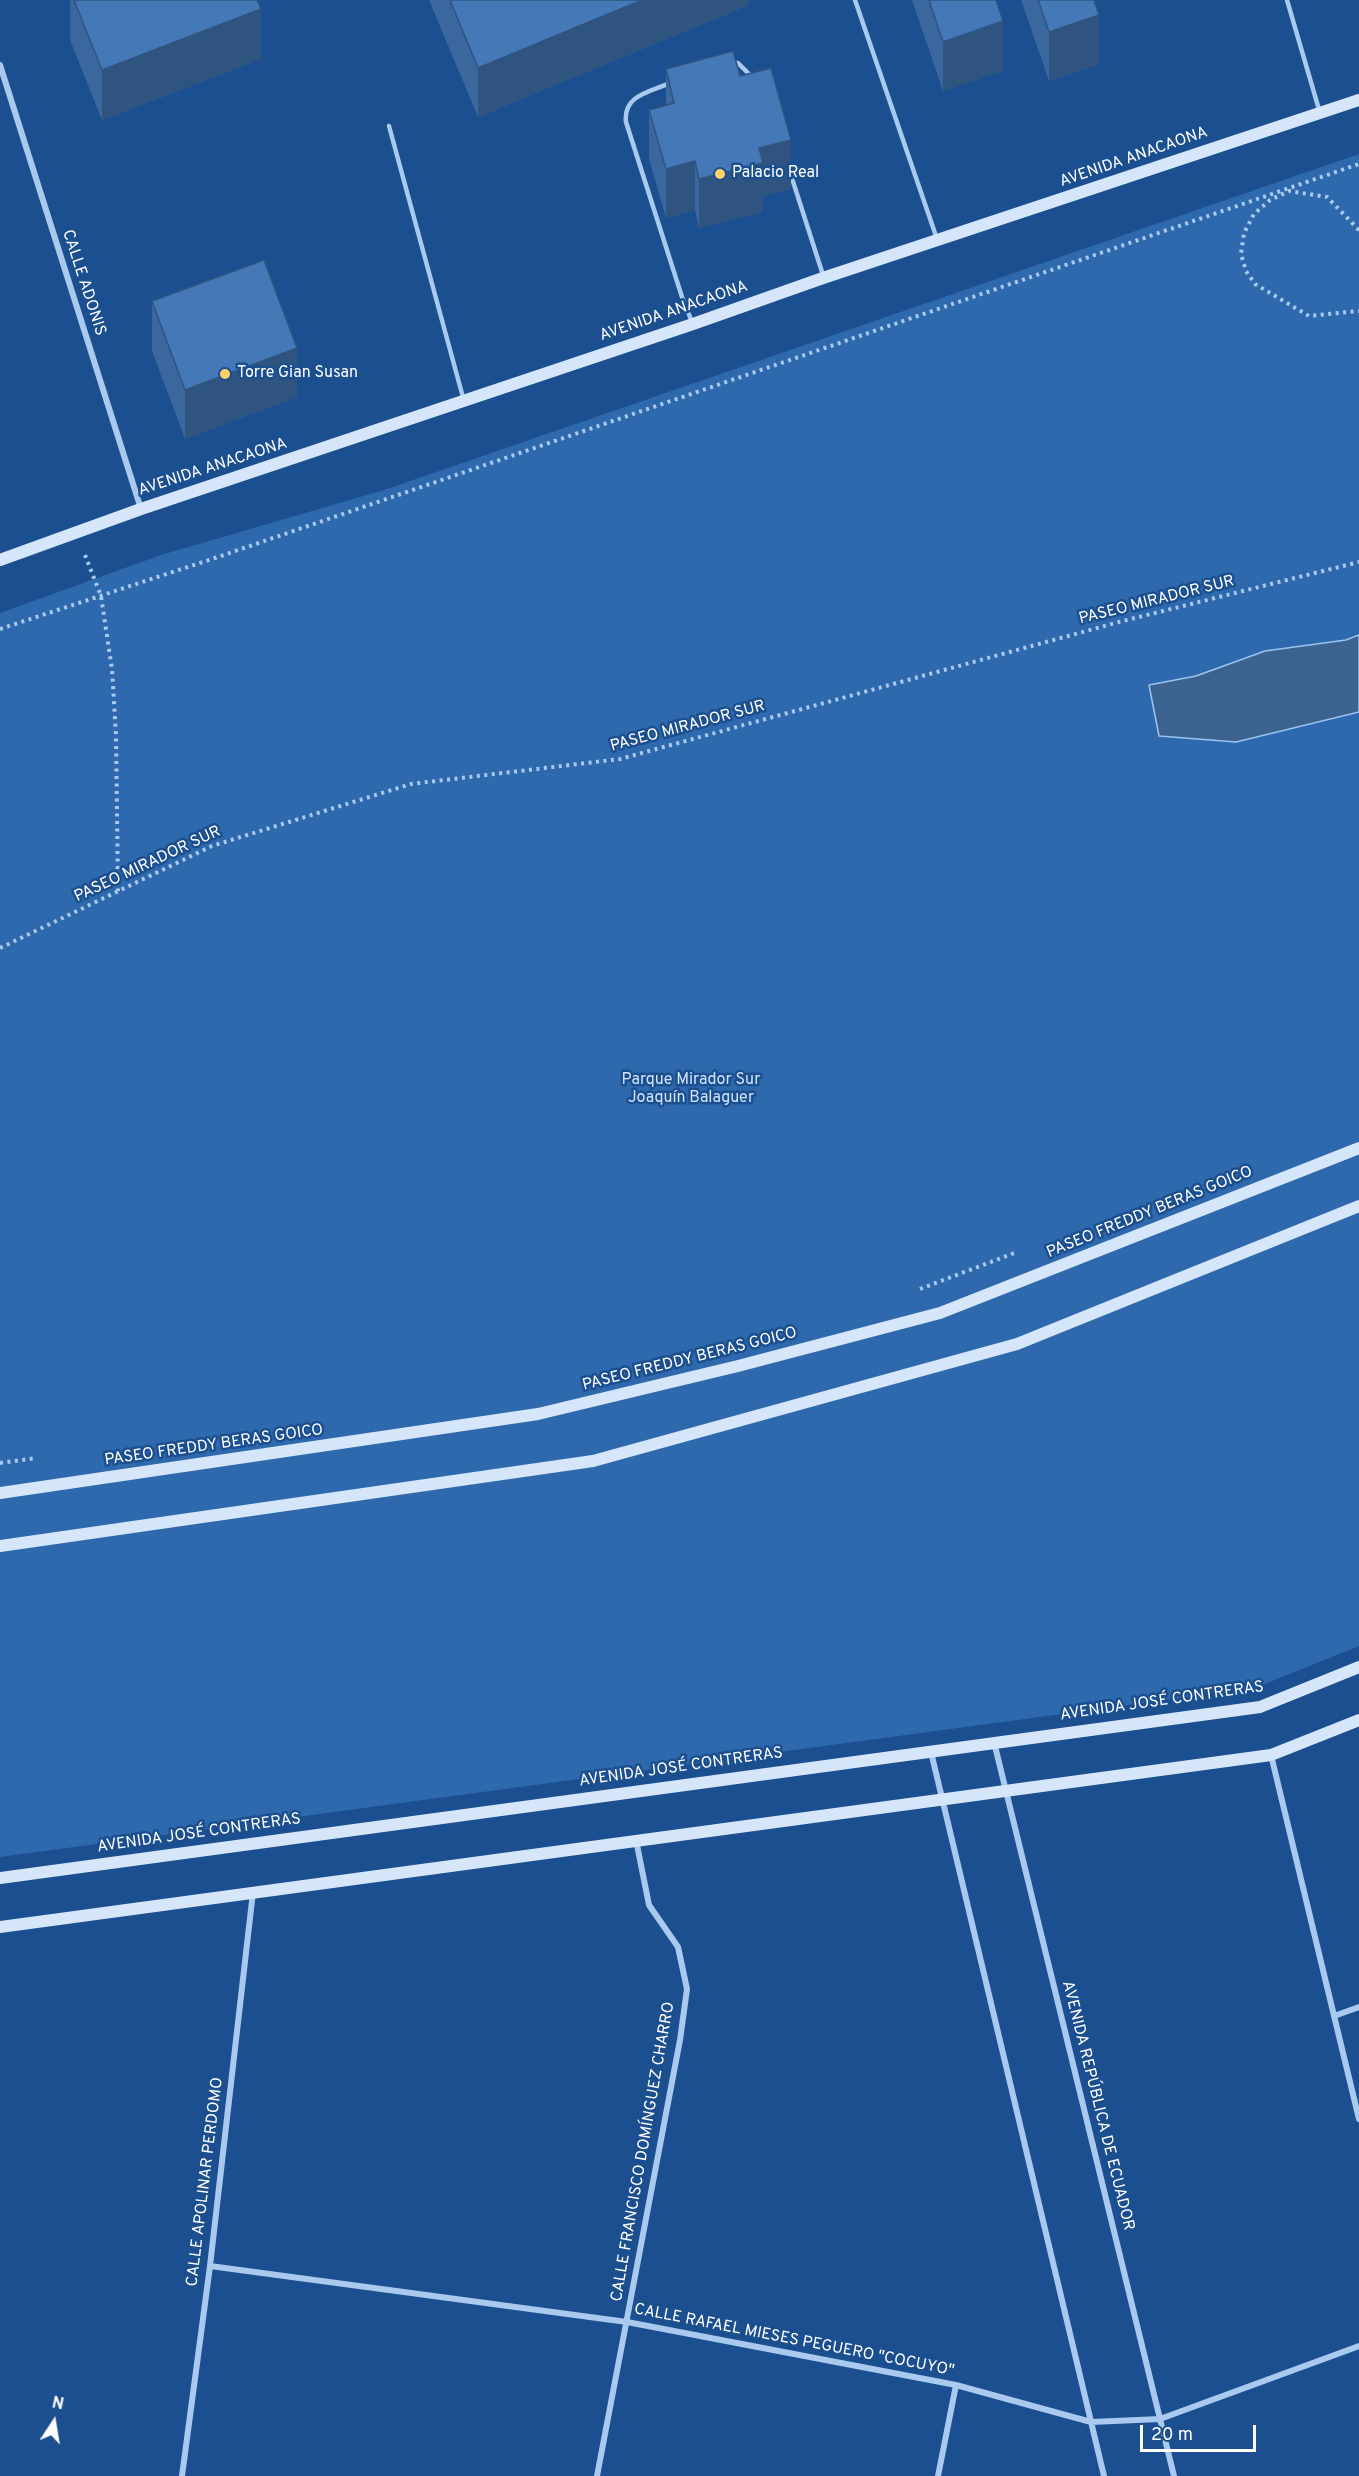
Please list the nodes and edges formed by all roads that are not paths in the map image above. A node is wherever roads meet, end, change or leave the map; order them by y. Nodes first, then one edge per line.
1 (855, 0) edge
2 (1287, 0) edge
3 (721, 63) edge
4 (0, 65) edge
5 (672, 81) edge
6 (758, 89) edge
7 (1359, 100) edge
8 (1320, 113) junction
9 (389, 126) dead end
10 (787, 160) edge
11 (938, 241) junction
12 (823, 278) junction
13 (693, 324) junction
14 (464, 401) junction
15 (141, 509) junction
16 (0, 560) edge
17 (1359, 1148) edge
18 (1359, 1206) edge
19 (0, 1493) edge
20 (0, 1546) edge
21 (1359, 1667) edge
22 (1359, 1720) edge
23 (994, 1742) junction
24 (930, 1751) junction
25 (1271, 1755) junction
26 (1006, 1791) junction
27 (942, 1800) junction
28 (636, 1840) junction
29 (0, 1878) edge
30 (253, 1892) junction
31 (0, 1927) edge
32 (1359, 2007) edge
33 (1334, 2016) junction
34 (1359, 2119) edge
35 (210, 2266) junction
36 (627, 2322) junction
37 (1359, 2346) edge
38 (956, 2385) junction
39 (1160, 2419) junction
40 (1091, 2422) junction
41 (182, 2476) edge
42 (597, 2476) edge
43 (938, 2476) edge
44 (1104, 2476) edge
45 (1174, 2476) edge

1 - 11 lane
2 - 8 lane
3 - 6 lane
4 - 15 street, CALLE ADONIS
5 - 13 lane
7 - 8 main road, AVENIDA ANACAONA
8 - 11 main road, AVENIDA ANACAONA
9 - 14 lane
10 - 12 lane
11 - 12 main road, AVENIDA ANACAONA
12 - 13 main road, AVENIDA ANACAONA
13 - 14 main road, AVENIDA ANACAONA
14 - 15 main road, AVENIDA ANACAONA
15 - 16 main road, AVENIDA ANACAONA
17 - 19 main road, PASEO FREDDY BERAS GOICO
18 - 20 main road
21 - 23 main road, AVENIDA JOSÉ CONTRERAS
22 - 25 main road
23 - 24 main road, AVENIDA JOSÉ CONTRERAS
23 - 26 street, AVENIDA REPÚBLICA DE ECUADOR
24 - 27 street
24 - 29 main road, AVENIDA JOSÉ CONTRERAS
25 - 26 main road
25 - 33 street
26 - 27 main road
26 - 39 street, AVENIDA REPÚBLICA DE ECUADOR
27 - 28 main road
27 - 40 street
28 - 30 main road
28 - 36 street, CALLE FRANCISCO DOMÍNGUEZ CHARRO
30 - 31 main road
30 - 35 street, CALLE APOLINAR PERDOMO
32 - 33 street
33 - 34 street
35 - 36 street, CALLE RAFAEL MIESES PEGUERO "COCUYO"
35 - 41 street, CALLE APOLINAR PERDOMO
36 - 38 street, CALLE RAFAEL MIESES PEGUERO "COCUYO"
36 - 42 street, CALLE FRANCISCO DOMÍNGUEZ CHARRO
37 - 39 street, CALLE RAFAEL MIESES PEGUERO "COCUYO"
38 - 40 street, CALLE RAFAEL MIESES PEGUERO "COCUYO"
38 - 43 street
39 - 40 street, CALLE RAFAEL MIESES PEGUERO "COCUYO"
39 - 45 street, AVENIDA REPÚBLICA DE ECUADOR
40 - 44 street

